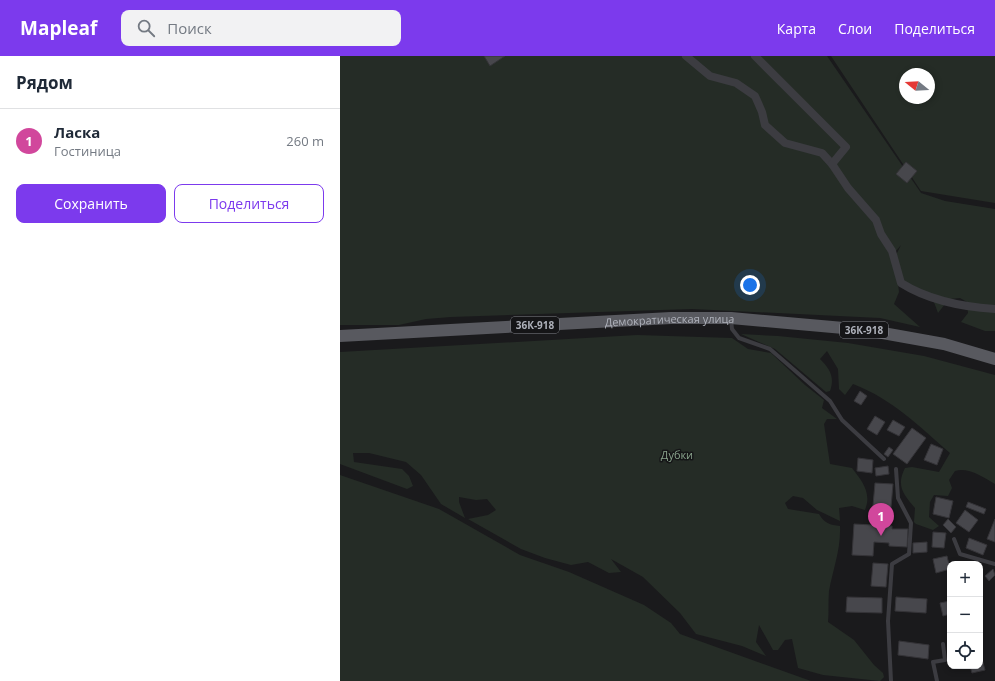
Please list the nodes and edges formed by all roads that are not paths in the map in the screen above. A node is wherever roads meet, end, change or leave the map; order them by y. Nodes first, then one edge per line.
1 (686, 56) edge
2 (755, 56) edge
3 (832, 164) junction
4 (995, 309) edge
5 (731, 318) junction
6 (340, 336) edge
7 (995, 359) edge
8 (884, 459) dead end
9 (896, 469) dead end
10 (954, 539) dead end
11 (995, 564) edge
12 (943, 644) dead end
13 (891, 681) edge
14 (937, 681) edge

1 - 3 street
2 - 3 street
3 - 4 street
5 - 6 main road, Демократическая улица / 36К-918
5 - 7 main road, Демократическая улица / 36К-918
5 - 8 lane
9 - 13 lane
10 - 11 lane
12 - 14 lane

